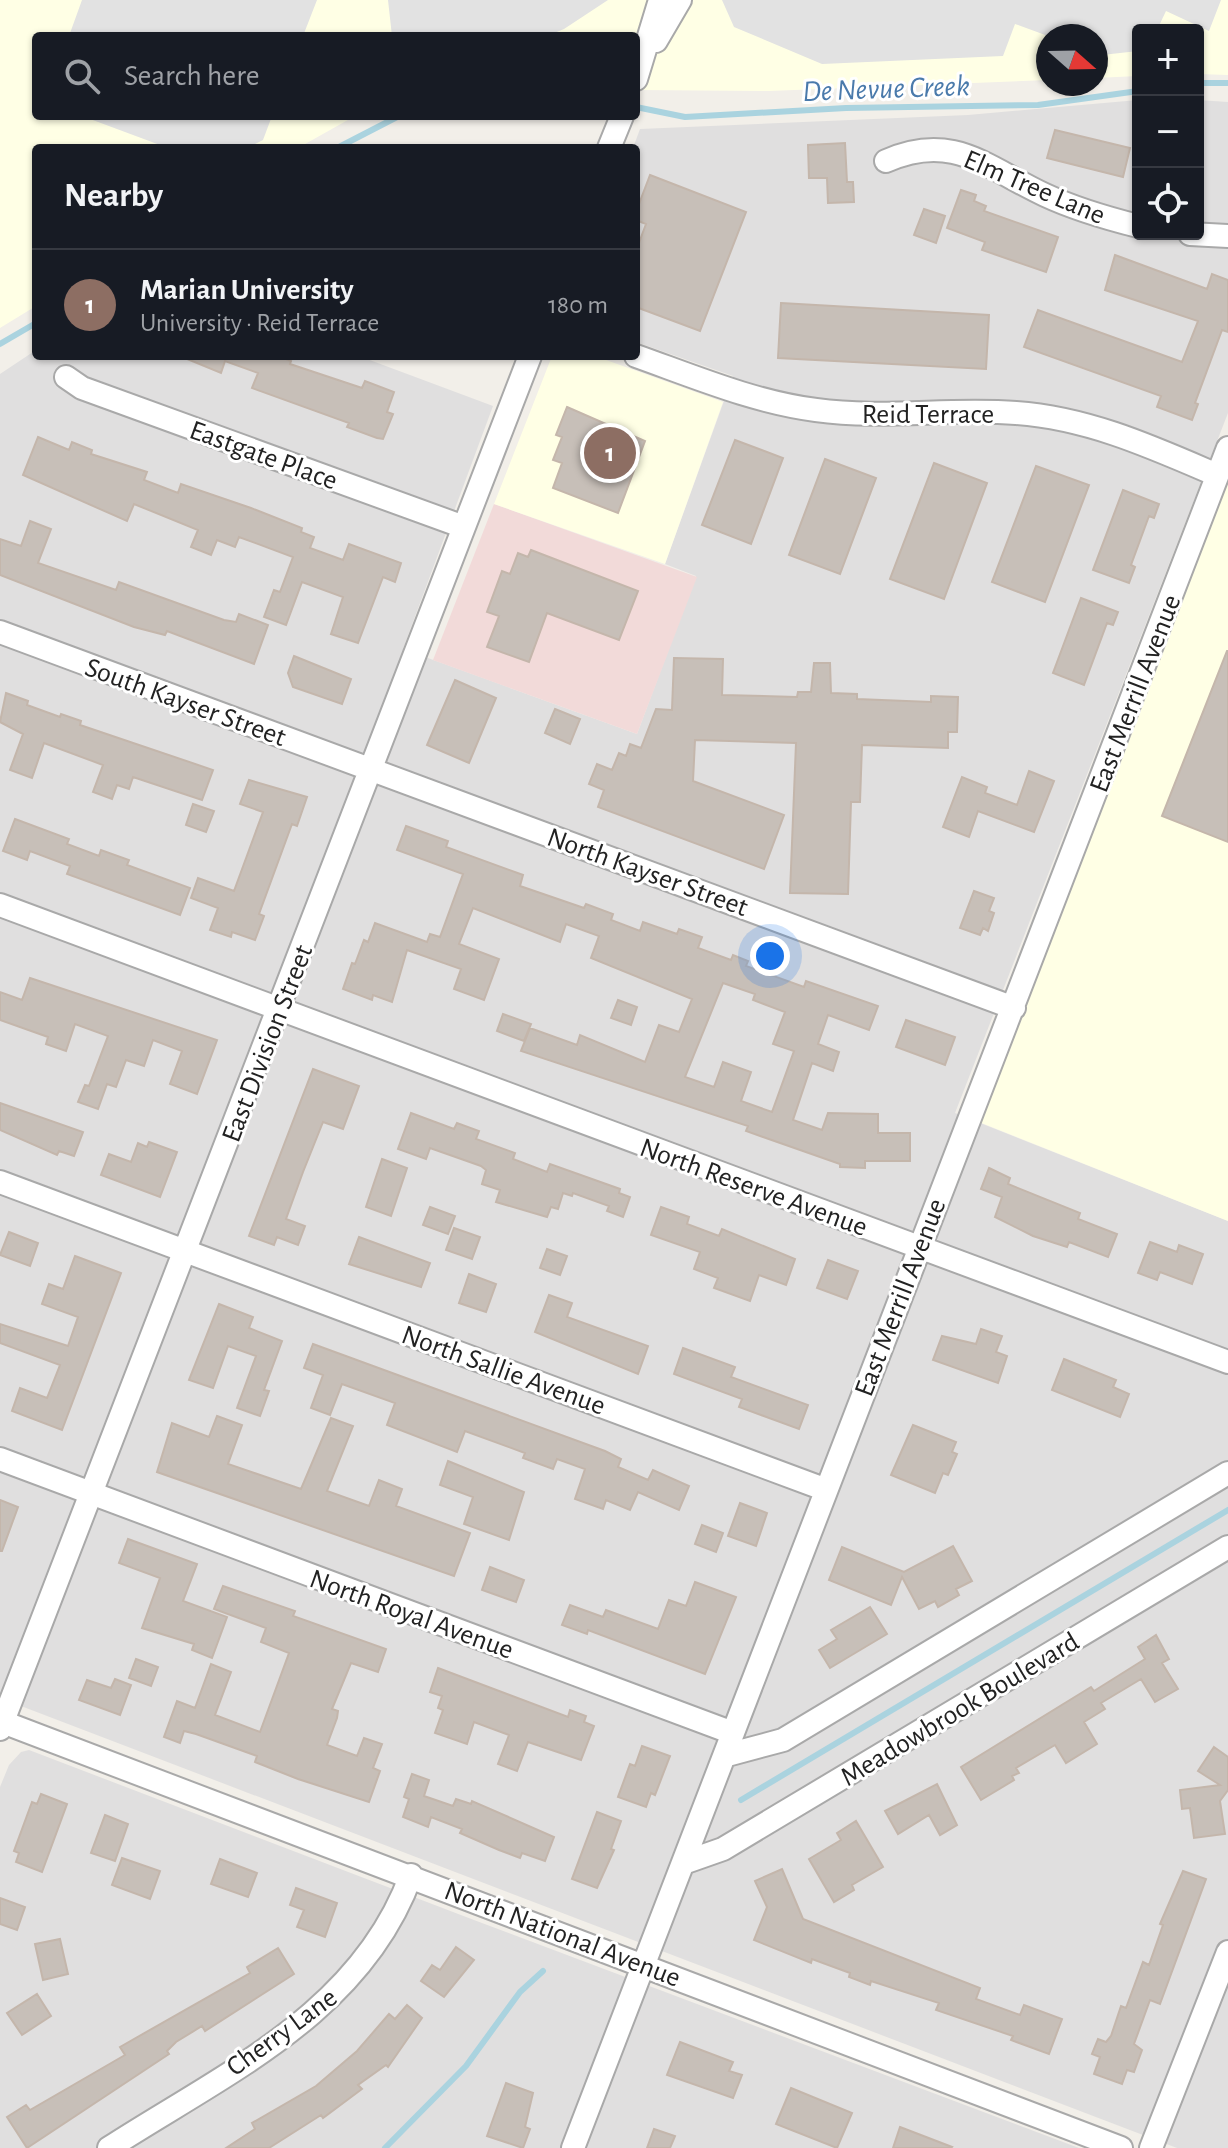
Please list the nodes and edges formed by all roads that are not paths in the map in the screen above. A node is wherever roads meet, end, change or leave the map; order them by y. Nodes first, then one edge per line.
1 (660, 0) edge
2 (680, 0) edge
3 (640, 69) edge
4 (620, 120) edge
5 (611, 144) edge
6 (886, 161) dead end
7 (1132, 224) edge
8 (1204, 235) edge
9 (1228, 236) edge
10 (640, 357) edge
11 (528, 360) edge
12 (66, 377) dead end
13 (1228, 448) edge
14 (1217, 475) junction
15 (464, 527) junction
16 (0, 632) edge
17 (372, 769) junction
18 (0, 905) edge
19 (1014, 1008) junction
20 (280, 1010) junction
21 (0, 1182) edge
22 (919, 1249) junction
23 (185, 1250) junction
24 (1228, 1362) edge
25 (0, 1459) edge
26 (1228, 1473) edge
27 (824, 1489) junction
28 (91, 1493) junction
29 (1228, 1547) edge
30 (1, 1724) edge
31 (733, 1733) junction
32 (727, 1755) junction
33 (686, 1862) junction
34 (411, 1875) junction
35 (1228, 1952) edge
36 (644, 1964) junction
37 (109, 2148) edge
38 (573, 2148) edge
39 (1121, 2148) edge
40 (1151, 2148) edge

1 - 3 street
2 - 3 street
4 - 5 street
6 - 7 street, Elm Tree Lane
8 - 9 street
10 - 14 street, Reid Terrace
11 - 15 street, East Division Street
12 - 15 street, Eastgate Place
13 - 14 street, East Merrill Avenue
14 - 19 street, East Merrill Avenue
15 - 17 street, East Division Street
16 - 17 street, South Kayser Street
17 - 19 street, North Kayser Street
17 - 20 street, East Division Street
18 - 20 street, North Reserve Avenue
19 - 22 street, East Merrill Avenue
20 - 22 street, North Reserve Avenue
20 - 23 street, East Division Street
21 - 23 street, North Sallie Avenue
22 - 24 street, North Reserve Avenue
22 - 27 street, East Merrill Avenue
23 - 27 street, North Sallie Avenue
23 - 28 street, East Division Street
25 - 28 street, North Royal Avenue
26 - 32 street
27 - 31 street, East Merrill Avenue
28 - 30 street, East Division Street
28 - 31 street, North Royal Avenue
29 - 33 street, Meadowbrook Boulevard
30 - 34 street, North National Avenue
31 - 32 street, East Merrill Avenue
32 - 33 street, East Merrill Avenue
33 - 36 street, East Merrill Avenue
34 - 36 street, North National Avenue
34 - 37 street, Cherry Lane
35 - 40 street
36 - 38 street, East Merrill Avenue
36 - 39 street, North National Avenue

